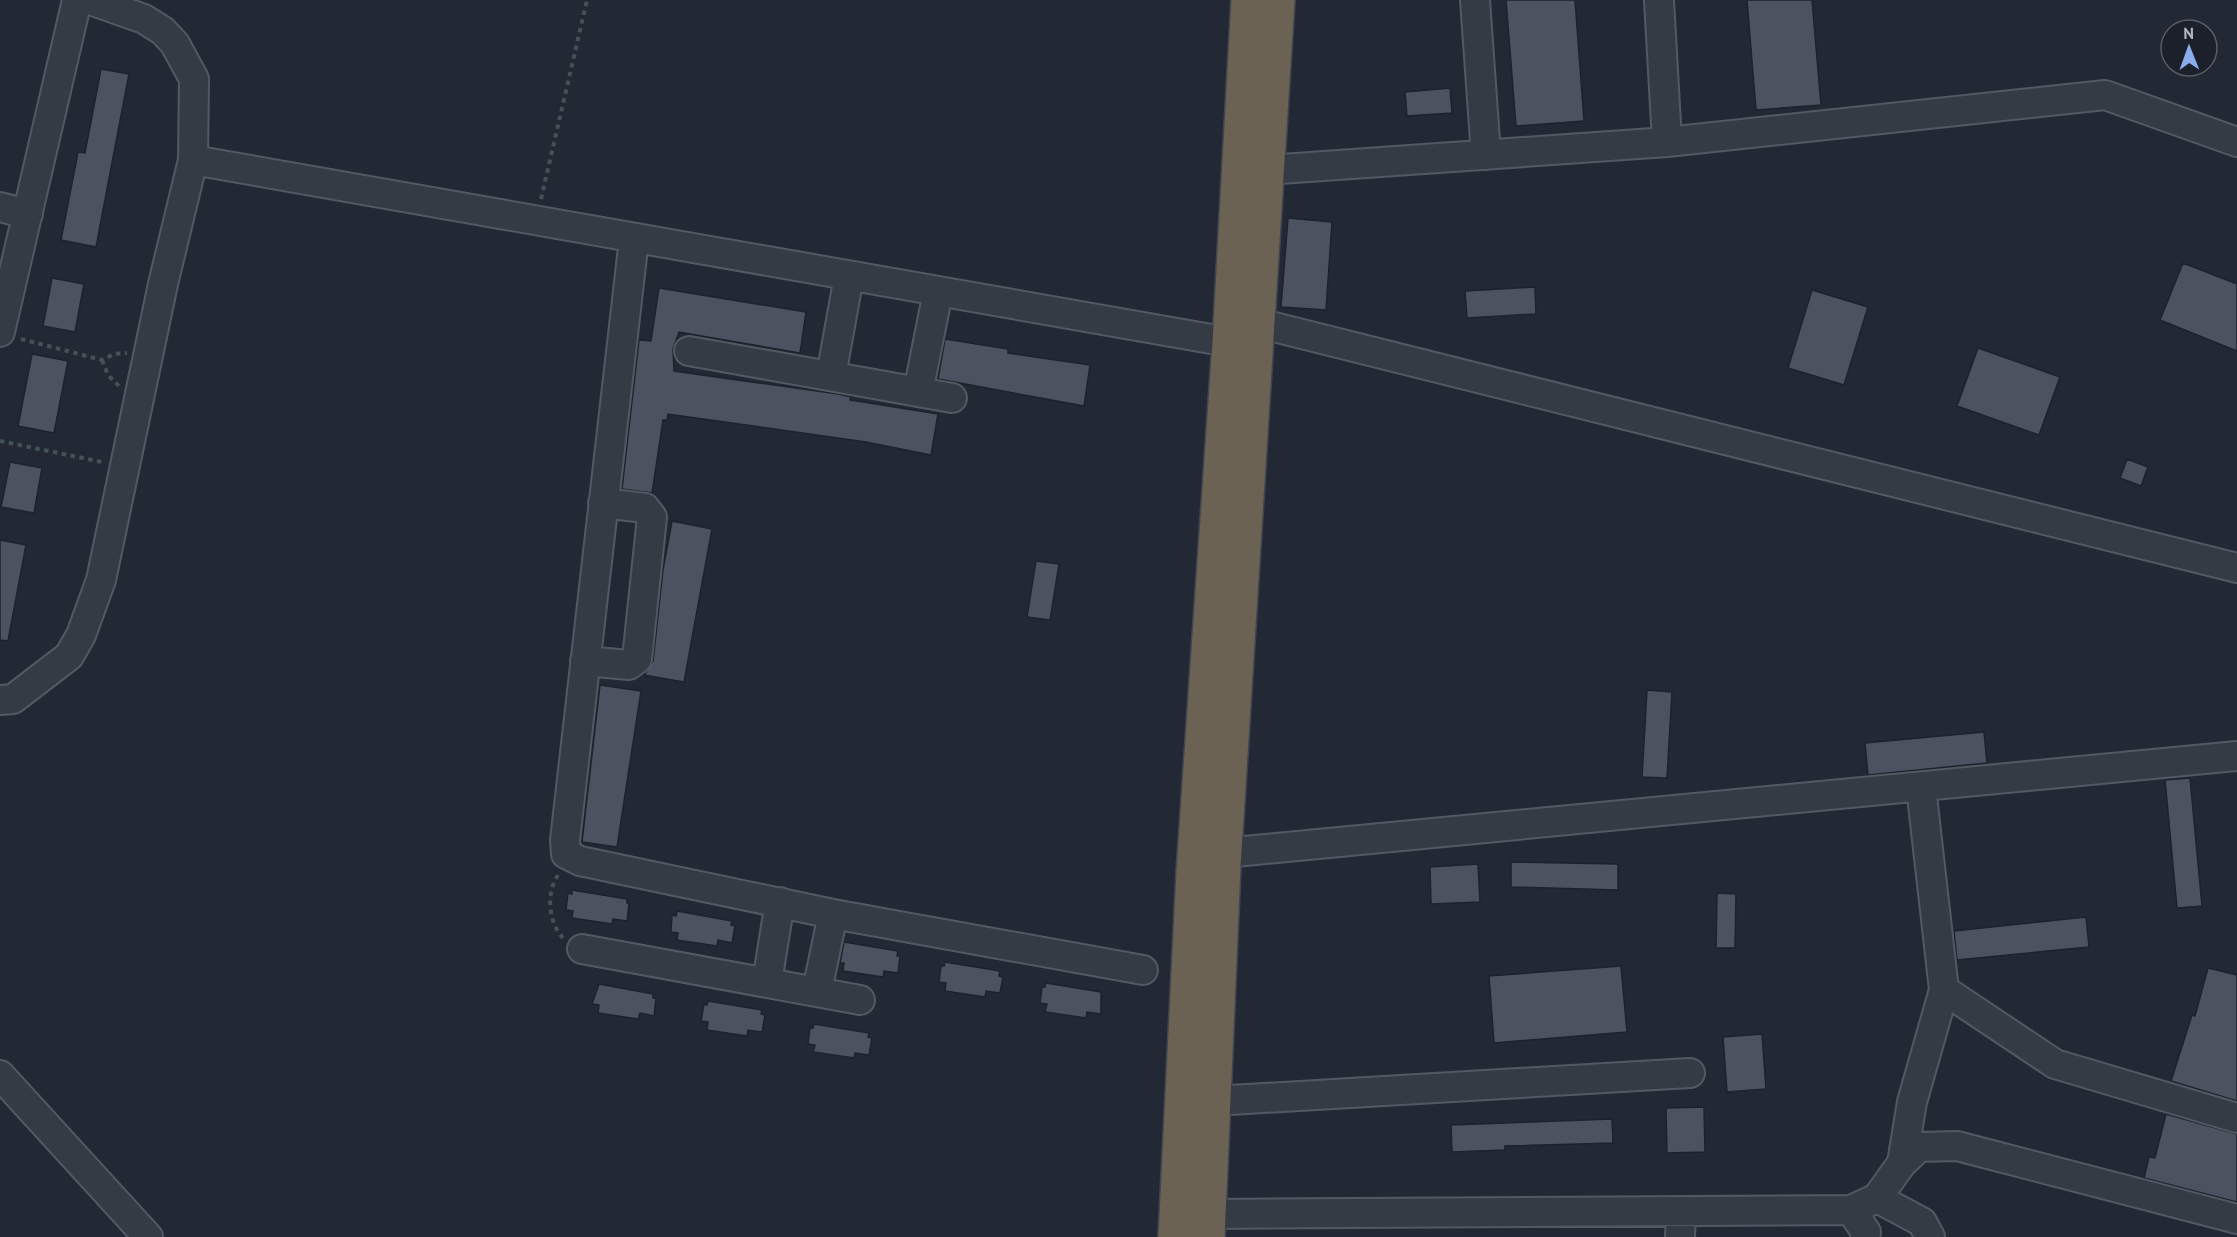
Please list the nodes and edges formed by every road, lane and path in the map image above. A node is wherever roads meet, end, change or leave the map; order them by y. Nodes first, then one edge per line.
1 (77, 0) edge
2 (90, 0) edge
3 (587, 0) edge
4 (1271, 0) edge
5 (1475, 0) edge
6 (1659, 0) edge
7 (1667, 142) junction
8 (2237, 142) edge
9 (1486, 154) junction
10 (193, 160) junction
11 (1267, 170) junction
12 (0, 207) edge
13 (28, 214) junction
14 (536, 221) junction
15 (634, 239) junction
16 (849, 276) junction
17 (5, 285) edge
18 (938, 292) junction
19 (1243, 332) junction
20 (6, 334) edge
21 (689, 351) dead end
22 (148, 359) junction
23 (831, 376) junction
24 (918, 392) junction
25 (952, 399) dead end
26 (0, 441) edge
27 (126, 467) junction
28 (603, 503) junction
29 (2237, 568) edge
30 (585, 661) junction
31 (0, 700) edge
32 (2237, 756) edge
33 (1921, 787) junction
34 (1224, 853) junction
35 (570, 858) junction
36 (780, 902) junction
37 (834, 914) junction
38 (582, 949) joint
39 (1143, 970) dead end
40 (767, 982) junction
41 (1944, 990) junction
42 (817, 991) junction
43 (860, 1000) dead end
44 (1690, 1073) dead end
45 (0, 1075) edge
46 (1213, 1101) junction
47 (2237, 1118) edge
48 (1902, 1163) junction
49 (1877, 1198) junction
50 (1851, 1210) junction
51 (2237, 1219) edge
52 (1681, 1224) edge
53 (1209, 1226) edge
54 (148, 1237) edge
55 (1175, 1237) edge
56 (1865, 1237) edge
57 (1930, 1237) edge

1 - 13 street
2 - 10 street
3 - 14 path
4 - 11 highway
4 - 19 highway
5 - 9 street
6 - 7 street
7 - 8 street
7 - 9 street
9 - 11 street
10 - 14 street
10 - 22 street
11 - 19 highway
12 - 13 street
13 - 17 street
14 - 15 street
15 - 16 street
15 - 28 street
16 - 18 street
16 - 23 street
17 - 20 street
18 - 19 street
18 - 24 street
19 - 29 street
19 - 34 highway
19 - 55 highway
20 - 22 path
21 - 23 street
22 - 27 street
23 - 24 street
24 - 25 street
26 - 27 path
27 - 31 street
28 - 30 street
28 - 30 street
30 - 35 street
32 - 33 street
33 - 34 street
33 - 41 street
34 - 46 highway
35 - 36 street
35 - 38 path
36 - 37 street
36 - 40 street
37 - 39 street
37 - 42 street
38 - 40 street
40 - 42 street
41 - 47 street
41 - 48 street
42 - 43 street
44 - 46 street
45 - 54 street
46 - 53 highway
48 - 49 street
48 - 51 street
49 - 50 street
49 - 57 street
50 - 52 street
50 - 56 street
52 - 53 street

